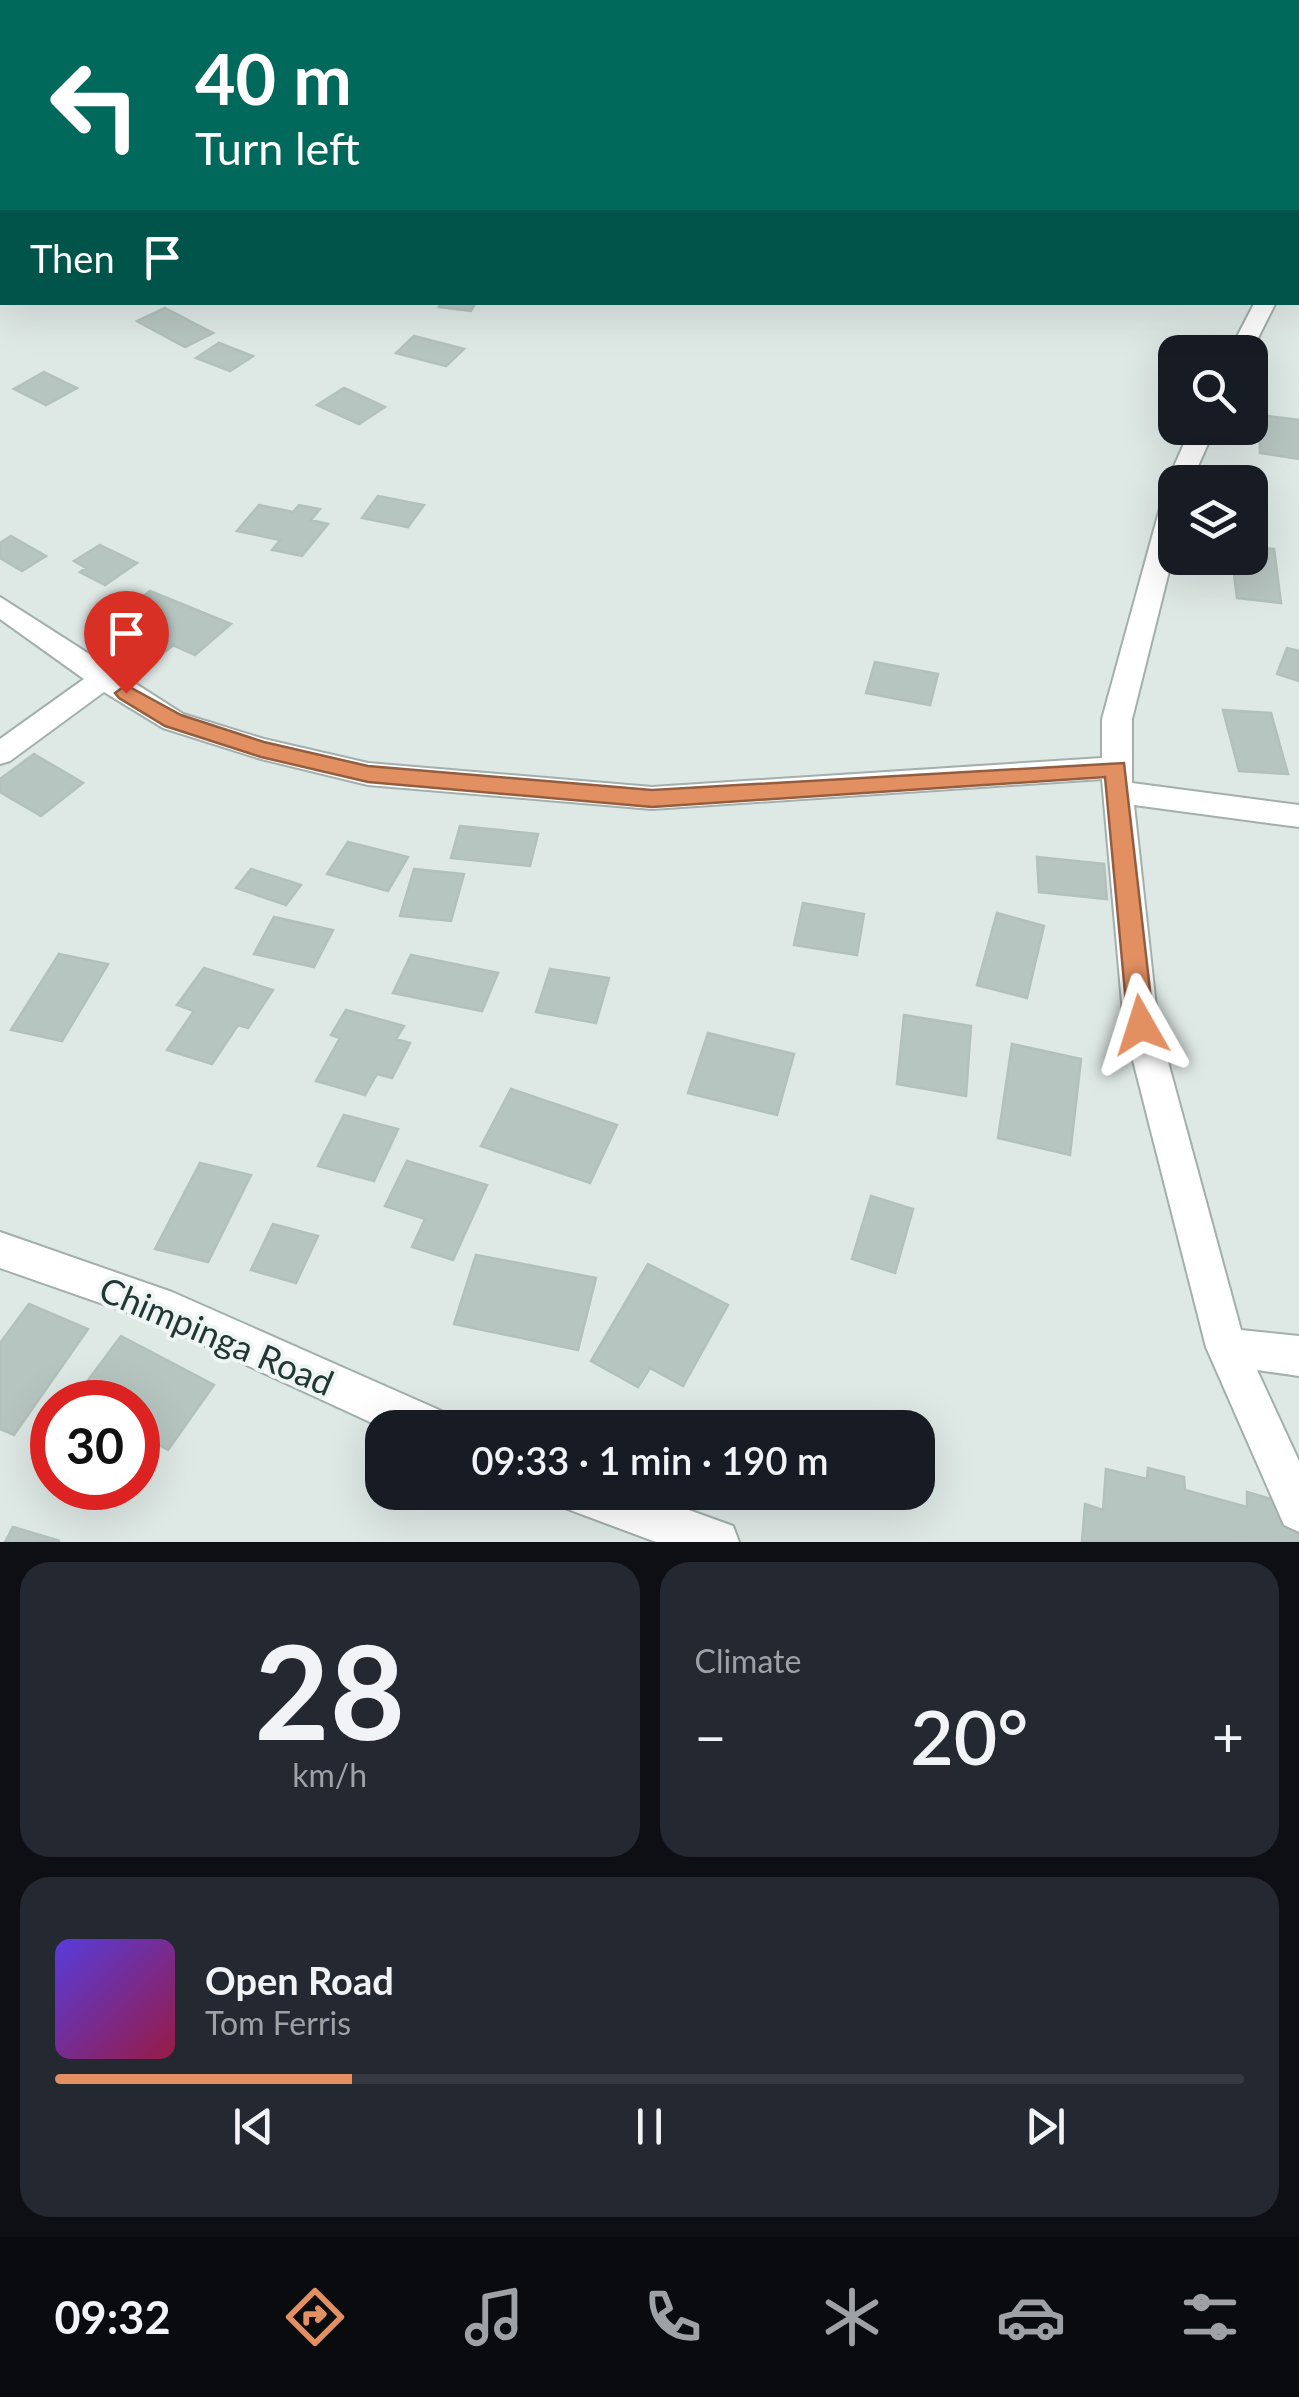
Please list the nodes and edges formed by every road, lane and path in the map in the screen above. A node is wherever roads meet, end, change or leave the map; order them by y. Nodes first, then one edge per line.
1 (1264, 305) edge
2 (1249, 335) edge
3 (1158, 562) edge
4 (0, 606) edge
5 (103, 679) junction
6 (0, 754) edge
7 (1116, 780) junction
8 (1299, 816) edge
9 (0, 1250) edge
10 (1226, 1346) junction
11 (1299, 1356) edge
12 (391, 1410) edge
13 (627, 1510) edge
14 (1299, 1510) edge
15 (717, 1542) edge

1 - 2 street
3 - 7 street
4 - 5 street
5 - 6 street
5 - 7 street
7 - 8 street
7 - 10 street
9 - 12 street, Chimpinga Road
10 - 11 street
10 - 14 street
13 - 15 street

